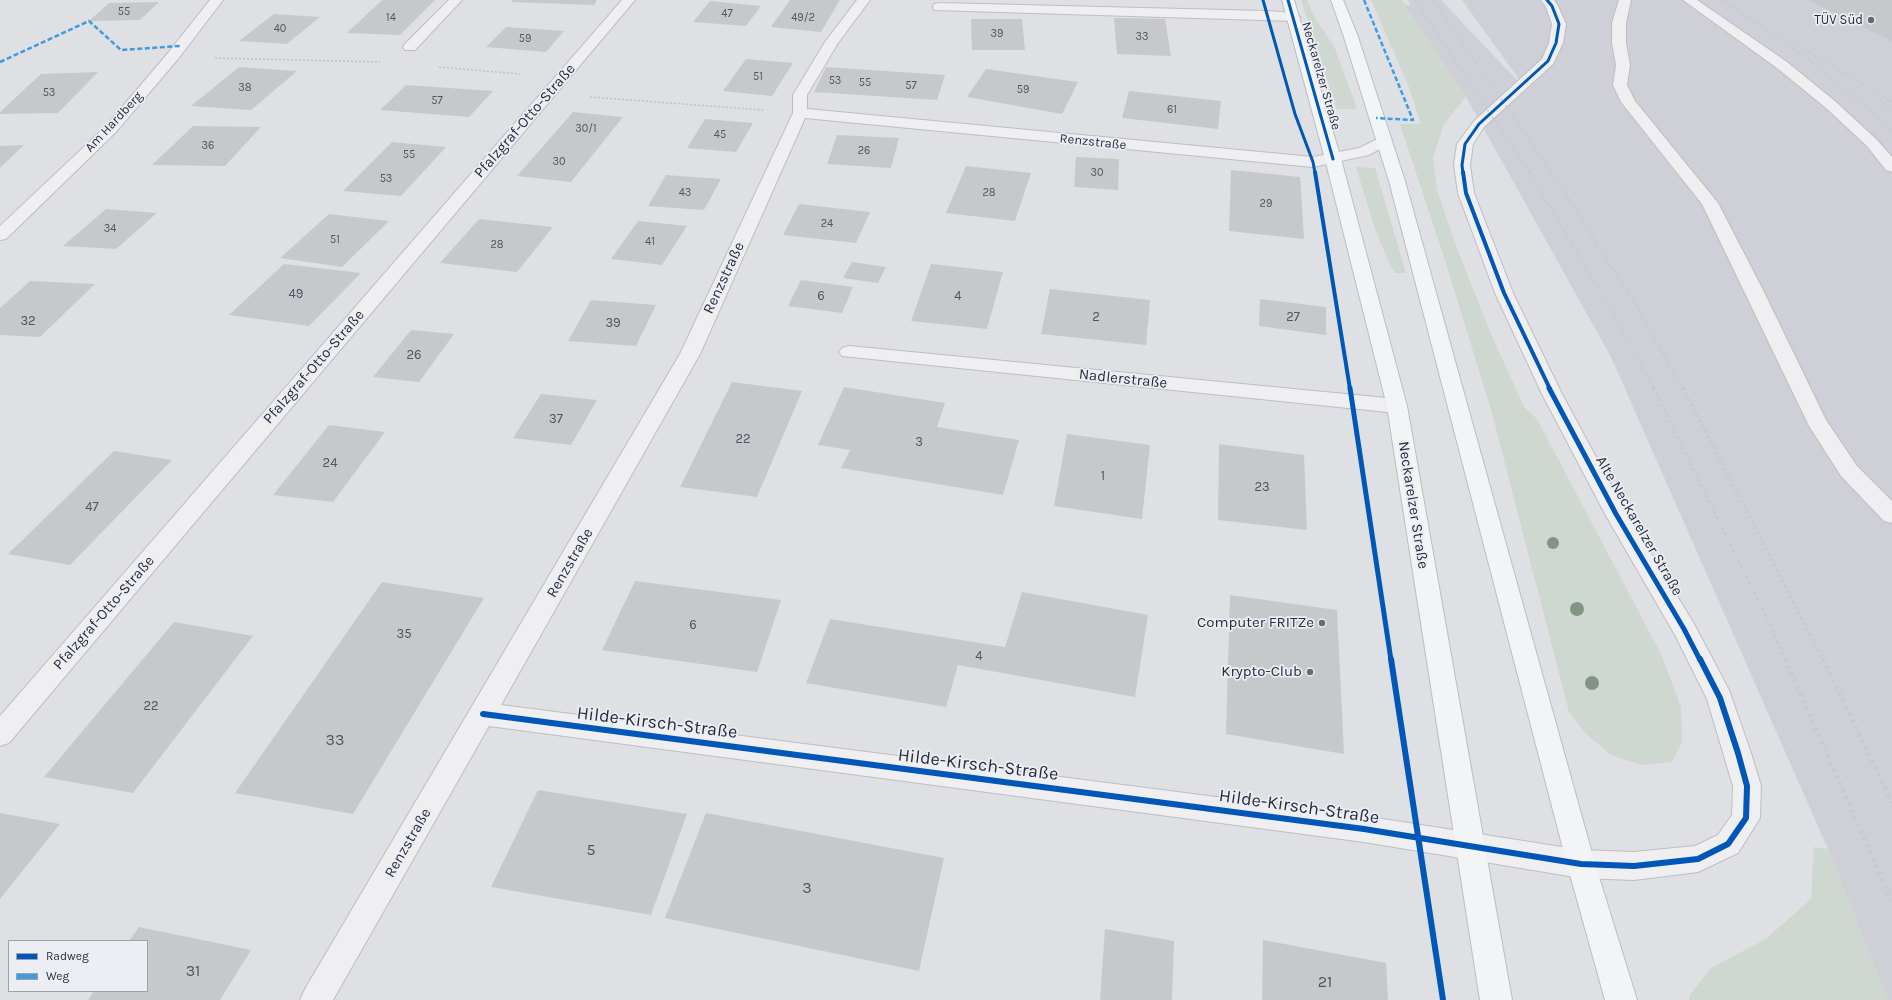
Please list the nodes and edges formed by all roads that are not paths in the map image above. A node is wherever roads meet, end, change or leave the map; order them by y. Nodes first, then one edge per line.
1 (217, 0) edge
2 (456, 0) edge
3 (629, 0) edge
4 (864, 0) edge
5 (1288, 0) edge
6 (1337, 0) edge
7 (1547, 0) edge
8 (1625, 0) edge
9 (1689, 0) edge
10 (939, 7) dead end
11 (1294, 18) junction
12 (410, 47) dead end
13 (800, 113) junction
14 (1384, 141) junction
15 (1333, 159) junction
16 (1892, 168) edge
17 (0, 235) edge
18 (849, 352) dead end
19 (1397, 406) junction
20 (1892, 515) edge
21 (483, 714) junction
22 (0, 735) edge
23 (1469, 845) junction
24 (1581, 864) junction
25 (316, 1000) edge
26 (1496, 1000) edge
27 (1621, 1000) edge

1 - 17 street, Am Hardberg
2 - 12 street
3 - 22 street, Pfalzgraf-Otto-Straße
4 - 13 street, Renzstraße
5 - 11 main road, Neckarelzer Straße
6 - 14 main road
7 - 24 street, Alte Neckarelzer Straße
8 - 20 street
9 - 16 street
10 - 11 street, Neckarelzer Straße
11 - 15 main road, Neckarelzer Straße
13 - 15 street, Renzstraße
13 - 21 street, Renzstraße
14 - 15 street, Renzstraße
14 - 24 main road
15 - 19 main road, Neckarelzer Straße
18 - 19 street, Nadlerstraße
19 - 23 main road, Neckarelzer Straße
21 - 23 street, Hilde-Kirsch-Straße
21 - 25 street, Renzstraße
23 - 24 street, Alte Neckarelzer Straße
23 - 26 main road, Neckarelzer Straße
24 - 27 main road

